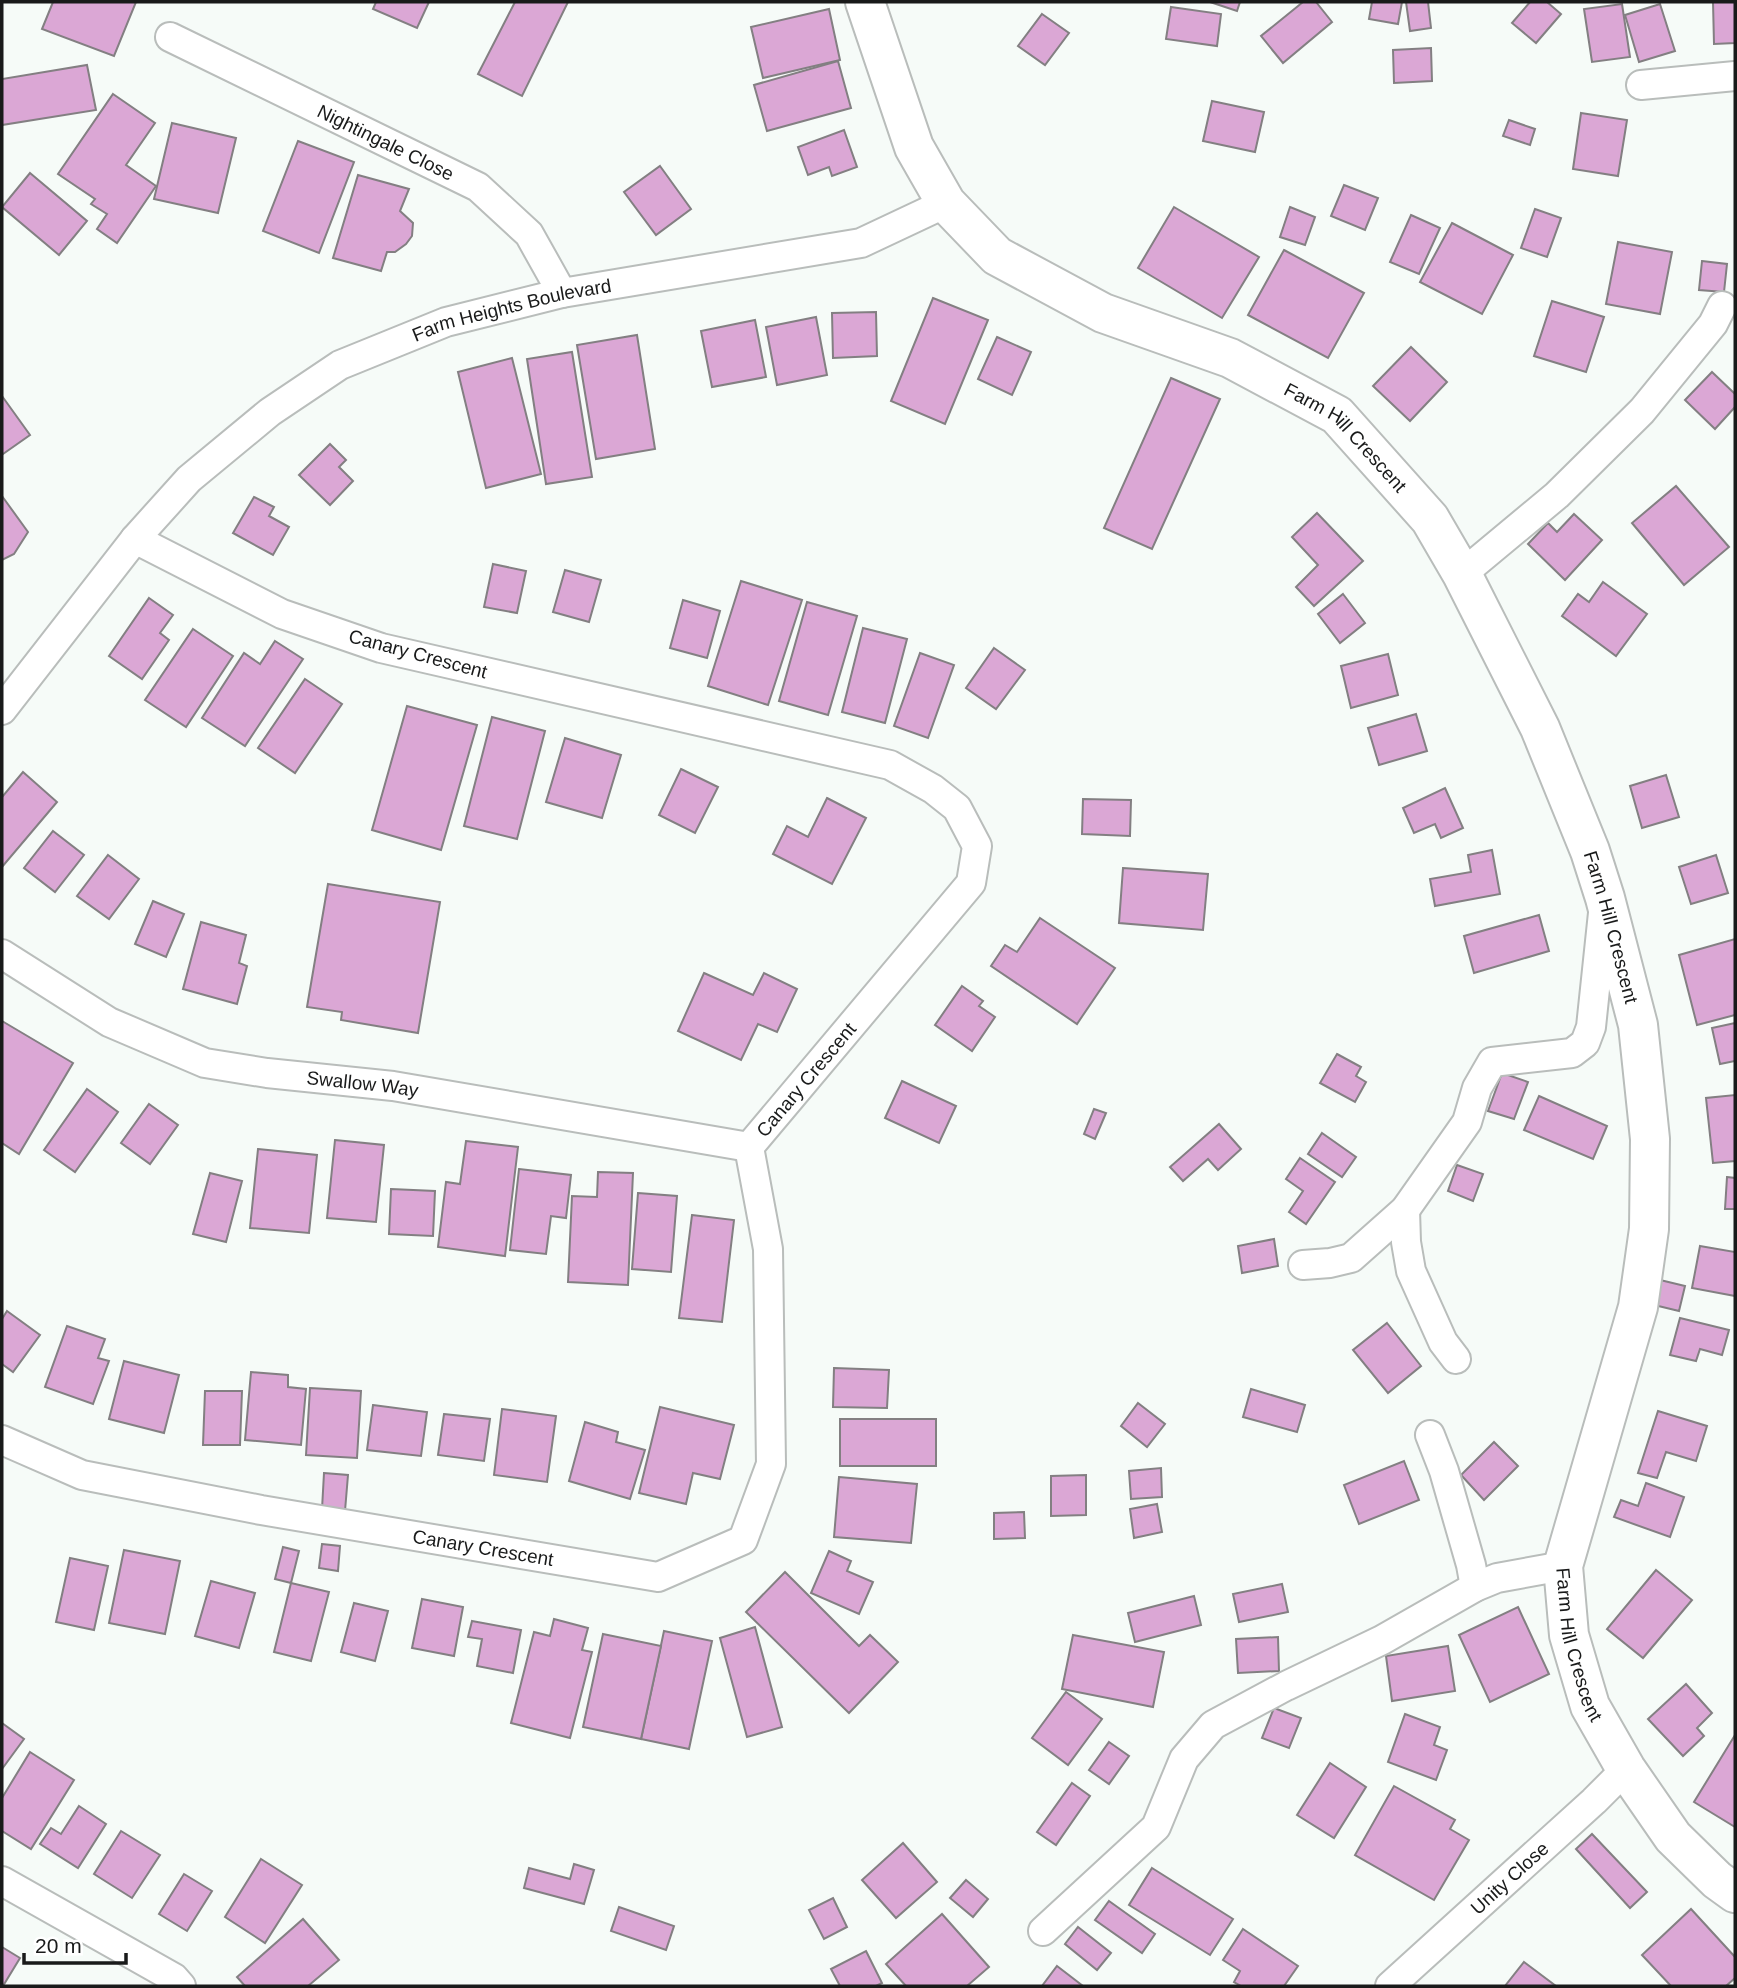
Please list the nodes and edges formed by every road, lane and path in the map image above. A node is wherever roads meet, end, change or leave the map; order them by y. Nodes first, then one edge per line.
1 (865, 2) edge
2 (170, 37) dead end
3 (1735, 76) edge
4 (1641, 85) dead end
5 (946, 203) junction
6 (562, 293) junction
7 (1722, 306) dead end
8 (135, 539) junction
9 (1462, 574) junction
10 (2, 710) edge
11 (1605, 898) junction
12 (2, 954) edge
13 (749, 1147) junction
14 (1405, 1210) junction
15 (1303, 1265) dead end
16 (1456, 1359) dead end
17 (1430, 1434) dead end
18 (2, 1440) edge
19 (1563, 1566) junction
20 (1475, 1587) junction
21 (1626, 1769) junction
22 (2, 1881) edge
23 (1735, 1893) edge
24 (1043, 1930) dead end
25 (181, 1986) edge
26 (1390, 1986) edge

1 - 5 street
2 - 6 street, Nightingale Close
3 - 4 street
5 - 6 street, Farm Heights Boulevard
5 - 9 street, Farm Hill Crescent
6 - 8 street, Farm Heights Boulevard
7 - 9 street
8 - 10 street, Farm Heights Boulevard
8 - 13 street, Canary Crescent
9 - 11 street, Farm Hill Crescent
11 - 14 street
11 - 19 street, Farm Hill Crescent
12 - 13 street, Swallow Way
13 - 18 street, Canary Crescent
14 - 15 street
14 - 16 street
17 - 20 street
19 - 20 street
19 - 21 street, Farm Hill Crescent
20 - 24 street
21 - 23 street, Farm Hill Crescent
21 - 26 street, Unity Close
22 - 25 street

